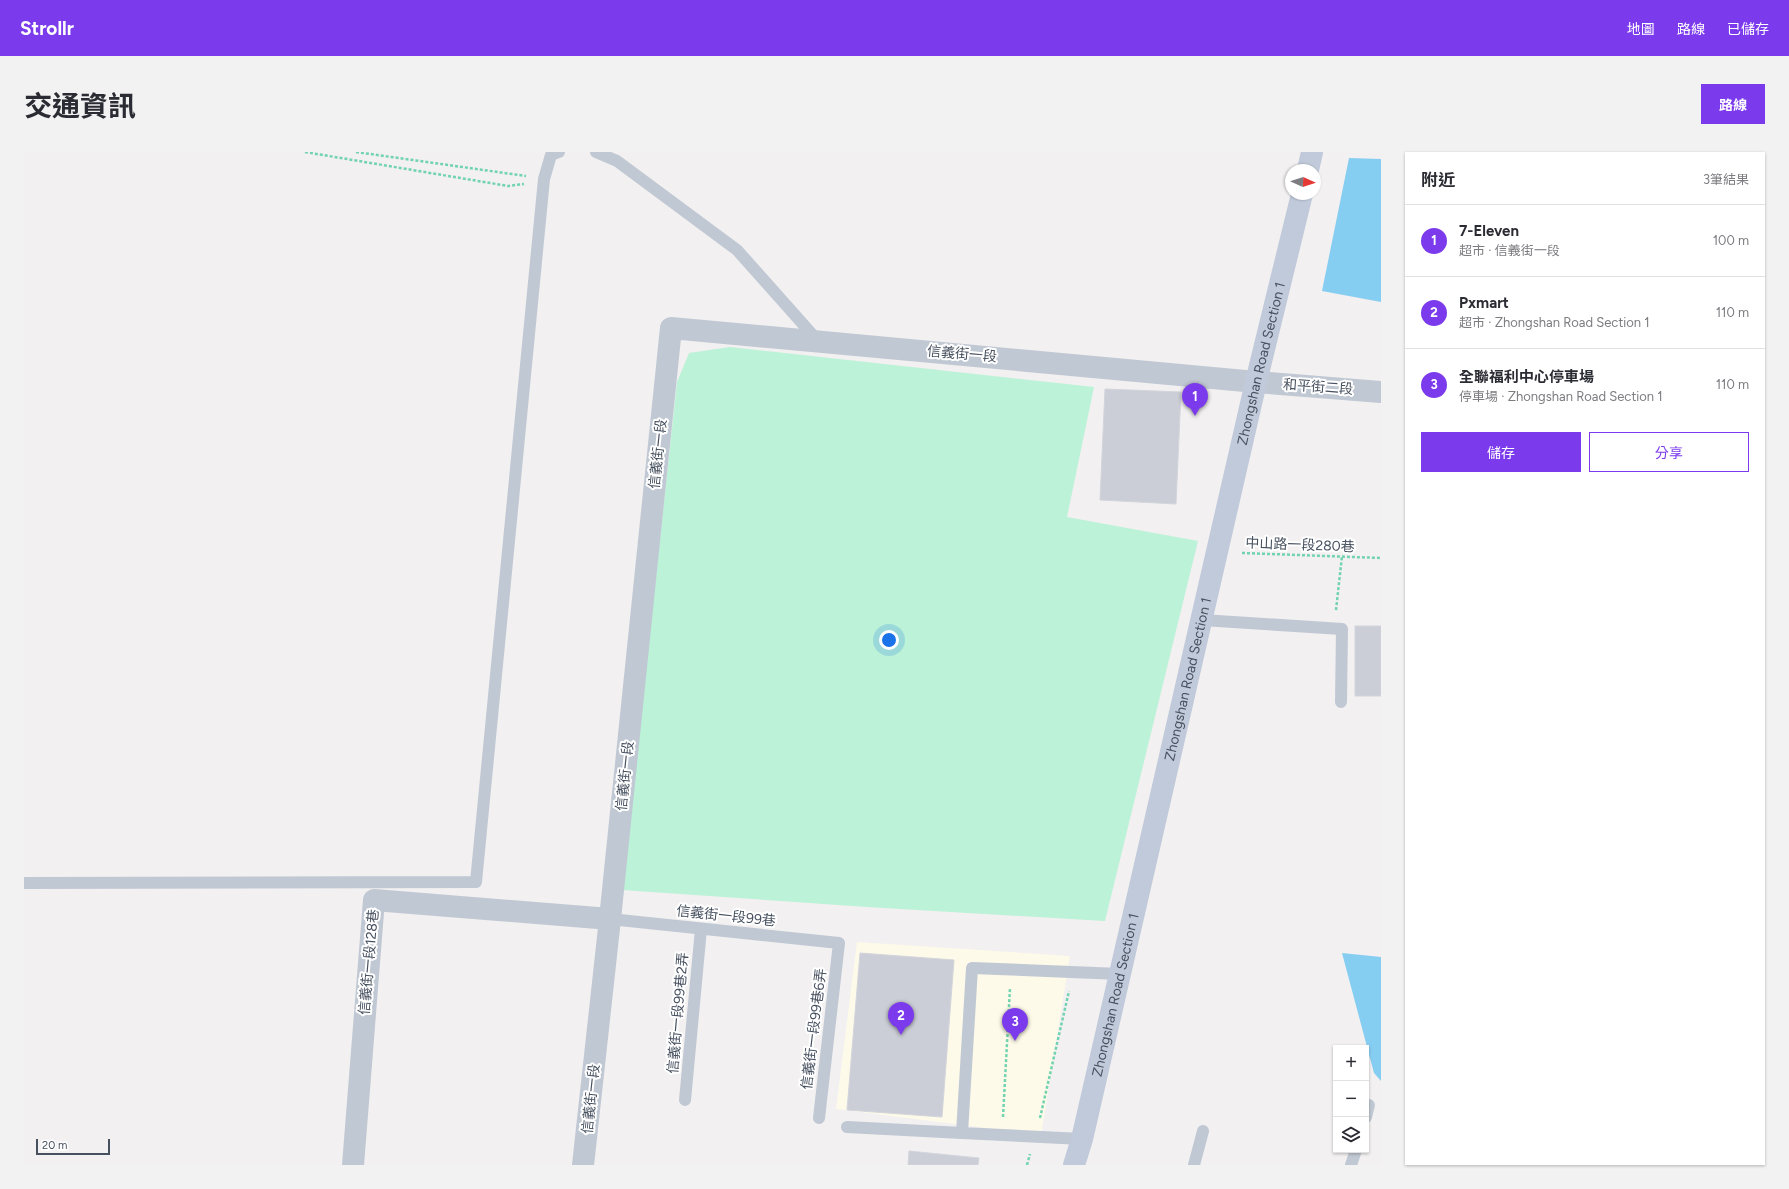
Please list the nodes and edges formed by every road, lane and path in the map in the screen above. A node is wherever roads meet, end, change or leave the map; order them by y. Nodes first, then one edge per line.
1 (305, 152) edge
2 (356, 152) edge
3 (559, 152) edge
4 (596, 152) edge
5 (1312, 152) edge
6 (1309, 164) edge
7 (544, 179) junction
8 (1301, 200) edge
9 (818, 341) junction
10 (1256, 382) junction
11 (1381, 392) edge
12 (1218, 552) junction
13 (1342, 556) junction
14 (1381, 558) edge
15 (1202, 620) junction
16 (1334, 629) junction
17 (1341, 702) dead end
18 (24, 883) edge
19 (610, 920) junction
20 (701, 929) junction
21 (839, 943) joint
22 (1010, 970) junction
23 (1074, 972) junction
24 (1120, 974) junction
25 (685, 1100) dead end
26 (819, 1118) dead end
27 (847, 1127) dead end
28 (1203, 1131) dead end
29 (962, 1133) junction
30 (1002, 1135) junction
31 (1036, 1136) junction
32 (1082, 1139) junction
33 (1355, 1153) edge
34 (353, 1165) edge
35 (583, 1165) edge
36 (1027, 1165) edge
37 (1074, 1165) edge
38 (1194, 1165) edge
39 (1351, 1165) edge

1 - 7 path
2 - 7 path
3 - 7 lane
4 - 9 lane
5 - 6 main road
7 - 18 lane
8 - 10 main road, Zhongshan Road Section 1
9 - 10 street, 信義街一段
9 - 19 street, 信義街一段
10 - 11 street, 和平街二段
10 - 12 main road, Zhongshan Road Section 1
12 - 13 path, 中山路一段280巷
12 - 15 main road, Zhongshan Road Section 1
13 - 14 path, 中山路一段280巷
13 - 16 path
15 - 16 lane
15 - 24 main road, Zhongshan Road Section 1
16 - 17 lane
19 - 20 lane, 信義街一段99巷
19 - 34 street, 信義街一段128巷
19 - 35 street, 信義街一段
20 - 21 lane, 信義街一段99巷
20 - 25 lane, 信義街一段99巷2弄
21 - 26 lane, 信義街一段99巷6弄
22 - 23 lane
22 - 29 lane
22 - 30 path
23 - 24 lane
23 - 31 path
24 - 32 main road, Zhongshan Road Section 1
27 - 29 lane
28 - 38 lane
29 - 30 lane
30 - 31 lane
31 - 32 lane
31 - 36 path
32 - 37 main road, Zhongshan Road Section 1
33 - 39 lane

